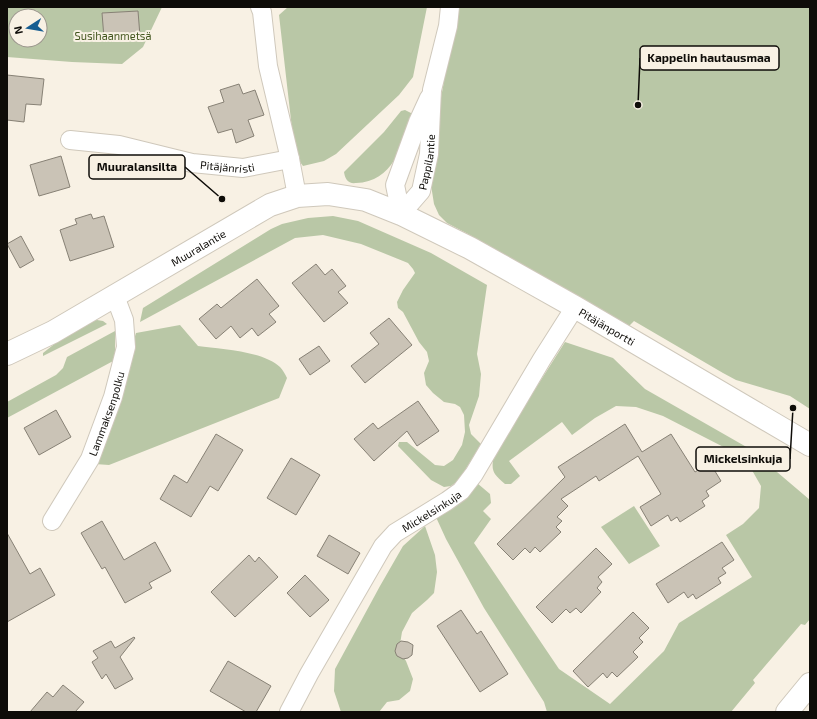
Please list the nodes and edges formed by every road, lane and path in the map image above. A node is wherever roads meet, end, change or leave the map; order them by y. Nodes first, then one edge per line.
1 (260, 7) edge
2 (450, 7) edge
3 (432, 90) junction
4 (70, 140) dead end
5 (290, 159) junction
6 (297, 196) junction
7 (401, 214) junction
8 (115, 296) junction
9 (575, 307) junction
10 (7, 354) edge
11 (810, 445) edge
12 (52, 522) dead end
13 (810, 684) edge
14 (289, 712) edge
15 (787, 712) edge

1 - 5 street
2 - 3 street, Pappilantie
3 - 7 street, Pappilantie
3 - 7 street, Pappilantie
4 - 5 street, Pitäjänristi
5 - 6 street
6 - 7 street, Muuralantie
6 - 8 street, Muuralantie
7 - 9 street, Pitäjänportti
8 - 10 street, Muuralantie
8 - 12 street, Lammaksenpolku
9 - 11 street, Pitäjänportti
9 - 14 street, Mickelsinkuja
13 - 15 street

